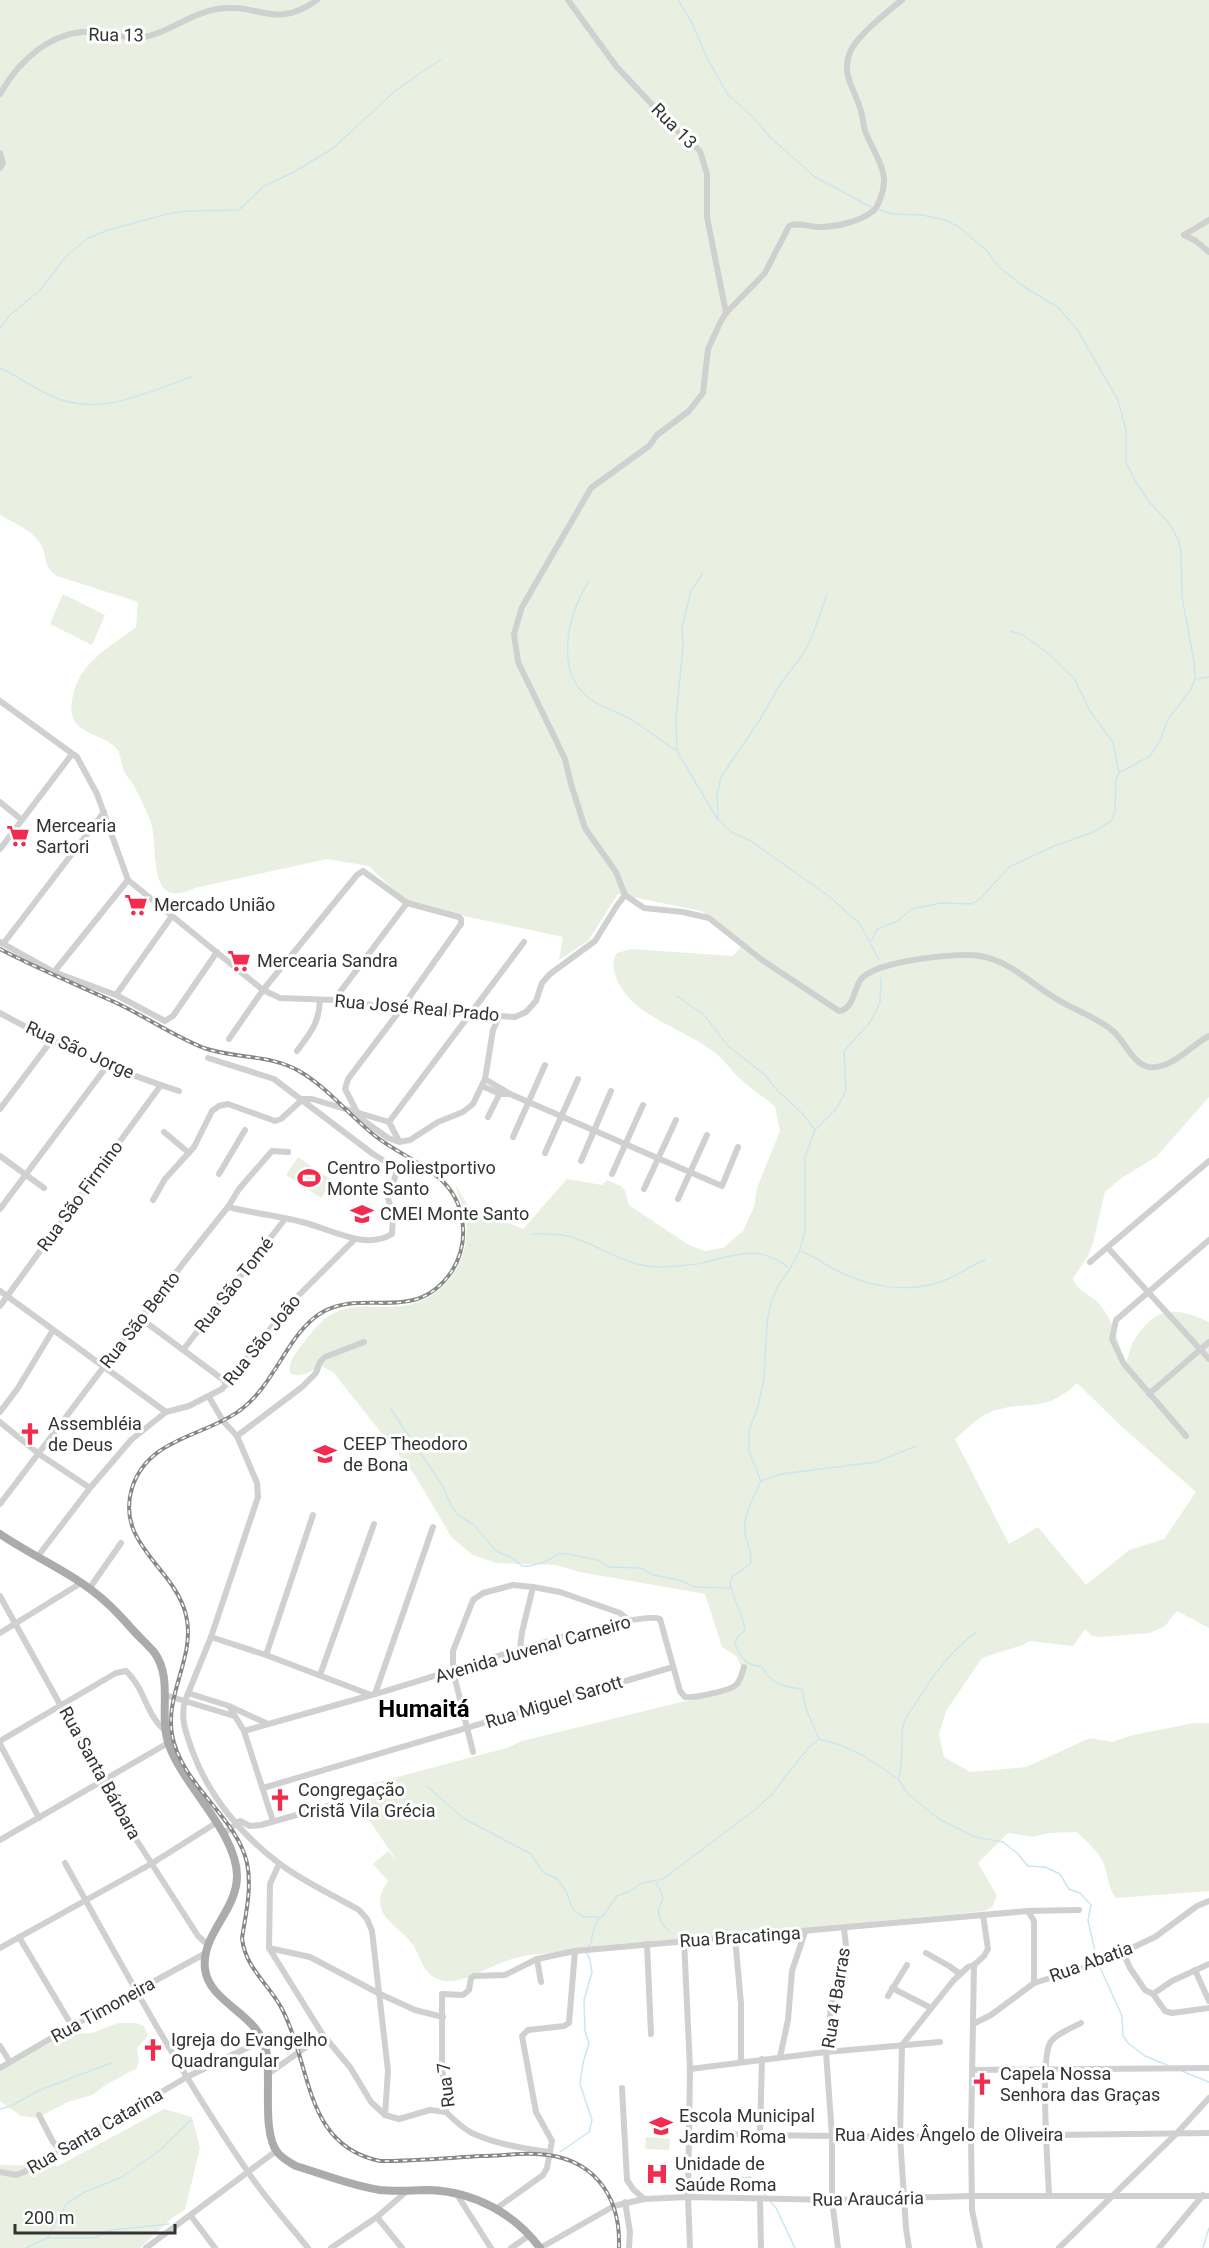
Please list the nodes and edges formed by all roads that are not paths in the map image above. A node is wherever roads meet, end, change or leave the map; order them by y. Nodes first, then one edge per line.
1 (317, 0) edge
2 (568, 0) edge
3 (902, 0) edge
4 (0, 94) edge
5 (0, 153) edge
6 (0, 168) edge
7 (1209, 220) edge
8 (1209, 252) edge
9 (726, 314) junction
10 (0, 701) edge
11 (72, 754) junction
12 (0, 802) edge
13 (104, 812) junction
14 (22, 819) junction
15 (0, 849) edge
16 (128, 880) junction
17 (625, 895) junction
18 (407, 903) junction
19 (172, 916) junction
20 (524, 942) dead end
21 (1, 943) edge
22 (217, 952) junction
23 (54, 972) junction
24 (263, 990) junction
25 (116, 995) junction
26 (320, 1000) junction
27 (334, 1000) junction
28 (401, 1009) junction
29 (0, 1013) edge
30 (473, 1013) junction
31 (499, 1017) junction
32 (1209, 1036) edge
33 (229, 1039) dead end
34 (51, 1041) junction
35 (297, 1051) dead end
36 (208, 1058) dead end
37 (545, 1065) dead end
38 (107, 1066) junction
39 (578, 1079) dead end
40 (483, 1082) junction
41 (161, 1085) junction
42 (179, 1091) dead end
43 (501, 1091) junction
44 (610, 1091) dead end
45 (303, 1099) junction
46 (528, 1102) junction
47 (643, 1105) dead end
48 (0, 1109) edge
49 (349, 1110) junction
50 (357, 1112) junction
51 (561, 1116) junction
52 (488, 1117) dead end
53 (676, 1120) dead end
54 (389, 1122) junction
55 (594, 1129) junction
56 (245, 1130) dead end
57 (164, 1132) dead end
58 (707, 1135) dead end
59 (513, 1137) dead end
60 (399, 1142) junction
61 (626, 1143) junction
62 (738, 1147) dead end
63 (288, 1152) dead end
64 (189, 1153) junction
65 (545, 1153) dead end
66 (0, 1156) edge
67 (659, 1158) junction
68 (581, 1161) dead end
69 (1209, 1161) edge
70 (691, 1172) junction
71 (219, 1174) dead end
72 (612, 1174) dead end
73 (26, 1175) junction
74 (44, 1188) dead end
75 (644, 1189) dead end
76 (678, 1199) dead end
77 (153, 1200) dead end
78 (228, 1208) junction
79 (0, 1209) edge
80 (285, 1220) junction
81 (355, 1239) junction
82 (1209, 1240) edge
83 (1108, 1248) junction
84 (1090, 1262) dead end
85 (0, 1291) edge
86 (1147, 1292) junction
87 (7, 1296) junction
88 (0, 1306) edge
89 (140, 1318) junction
90 (53, 1330) junction
91 (364, 1342) dead end
92 (1209, 1342) edge
93 (183, 1350) junction
94 (1200, 1350) junction
95 (1209, 1359) edge
96 (104, 1365) junction
97 (229, 1384) junction
98 (1149, 1394) junction
99 (209, 1397) junction
100 (0, 1412) edge
101 (166, 1412) junction
102 (0, 1422) edge
103 (237, 1436) junction
104 (1186, 1436) dead end
105 (39, 1454) junction
106 (90, 1488) junction
107 (0, 1504) edge
108 (314, 1515) dead end
109 (374, 1524) dead end
110 (433, 1527) dead end
111 (0, 1534) edge
112 (121, 1543) dead end
113 (38, 1556) junction
114 (81, 1583) junction
115 (533, 1587) junction
116 (89, 1589) junction
117 (0, 1596) edge
118 (629, 1620) junction
119 (16, 1623) junction
120 (0, 1633) edge
121 (211, 1637) junction
122 (520, 1649) junction
123 (266, 1655) junction
124 (673, 1667) junction
125 (744, 1667) dead end
126 (453, 1671) junction
127 (320, 1675) junction
128 (188, 1693) junction
129 (165, 1695) junction
130 (374, 1695) junction
131 (185, 1701) junction
132 (61, 1704) junction
133 (229, 1706) junction
134 (235, 1716) junction
135 (268, 1724) junction
136 (466, 1728) junction
137 (166, 1731) junction
138 (244, 1731) junction
139 (0, 1742) edge
140 (168, 1743) junction
141 (473, 1752) dead end
142 (103, 1780) junction
143 (263, 1788) junction
144 (342, 1802) dead end
145 (39, 1818) junction
146 (273, 1821) junction
147 (216, 1823) junction
148 (237, 1823) junction
149 (223, 1834) junction
150 (0, 1840) edge
151 (65, 1863) dead end
152 (151, 1864) junction
153 (279, 1864) junction
154 (86, 1900) junction
155 (1209, 1901) edge
156 (1079, 1910) dead end
157 (1029, 1911) junction
158 (983, 1915) junction
159 (844, 1928) junction
160 (805, 1932) junction
161 (19, 1937) junction
162 (735, 1937) junction
163 (684, 1940) junction
164 (647, 1944) junction
165 (0, 1948) edge
166 (269, 1948) junction
167 (207, 1949) junction
168 (575, 1951) junction
169 (1123, 1952) junction
170 (926, 1953) dead end
171 (537, 1959) junction
172 (1209, 1964) edge
173 (907, 1965) dead end
174 (974, 1965) junction
175 (1195, 1970) junction
176 (960, 1974) junction
177 (541, 1982) dead end
178 (1034, 1983) junction
179 (892, 1988) junction
180 (138, 1990) junction
181 (380, 1994) junction
182 (1153, 1994) junction
183 (888, 1996) dead end
184 (1209, 2001) edge
185 (931, 2008) junction
186 (1209, 2008) edge
187 (443, 2017) junction
188 (1081, 2023) dead end
189 (973, 2024) junction
190 (72, 2026) junction
191 (651, 2034) dead end
192 (323, 2035) junction
193 (263, 2040) junction
194 (940, 2042) dead end
195 (902, 2045) junction
196 (0, 2046) edge
197 (826, 2052) junction
198 (780, 2056) junction
199 (762, 2059) junction
200 (10, 2062) junction
201 (741, 2062) junction
202 (0, 2068) edge
203 (1209, 2068) edge
204 (690, 2069) junction
205 (1046, 2069) junction
206 (972, 2070) junction
207 (268, 2073) junction
208 (187, 2078) junction
209 (622, 2088) dead end
210 (1209, 2098) edge
211 (446, 2112) junction
212 (39, 2115) dead end
213 (385, 2115) junction
214 (1047, 2133) junction
215 (1177, 2133) junction
216 (1209, 2133) edge
217 (689, 2134) junction
218 (760, 2134) junction
219 (970, 2135) junction
220 (832, 2136) junction
221 (900, 2137) junction
222 (61, 2151) junction
223 (276, 2151) junction
224 (550, 2152) junction
225 (247, 2171) junction
226 (0, 2172) edge
227 (407, 2191) junction
228 (456, 2193) junction
229 (1049, 2195) junction
230 (1114, 2195) junction
231 (972, 2196) junction
232 (1206, 2196) edge
233 (688, 2197) junction
234 (904, 2198) junction
235 (644, 2199) junction
236 (760, 2200) junction
237 (832, 2200) junction
238 (625, 2202) junction
239 (497, 2208) junction
240 (191, 2216) junction
241 (377, 2217) junction
242 (530, 2235) junction
243 (146, 2248) edge
244 (215, 2248) edge
245 (308, 2248) edge
246 (331, 2248) edge
247 (402, 2248) edge
248 (491, 2248) edge
249 (511, 2248) edge
250 (540, 2248) edge
251 (629, 2248) edge
252 (690, 2248) edge
253 (762, 2248) edge
254 (838, 2248) edge
255 (909, 2248) edge
256 (980, 2248) edge
257 (1059, 2248) edge
258 (1159, 2248) edge

1 - 4 street, Rua 13
2 - 9 street, Rua 13
3 - 9 street
5 - 6 street
7 - 8 street
9 - 17 street
10 - 11 street
11 - 13 street
11 - 14 street
12 - 14 street
13 - 16 street
13 - 21 street
14 - 15 street
16 - 19 street, Rua José Real Prado
16 - 23 street
17 - 31 street, Rua José Real Prado
17 - 32 street
18 - 24 street
18 - 27 street
18 - 28 street
19 - 22 street, Rua José Real Prado
19 - 25 street
20 - 30 street
21 - 23 street
22 - 24 street, Rua José Real Prado
22 - 25 street
23 - 25 street
24 - 26 street, Rua José Real Prado
24 - 33 street
26 - 27 street, Rua José Real Prado
26 - 35 street
27 - 28 street, Rua José Real Prado
28 - 30 street, Rua José Real Prado
28 - 50 street
29 - 34 street, Rua São Jorge
30 - 31 street, Rua José Real Prado
30 - 54 street
31 - 40 street
34 - 38 street, Rua São Jorge
34 - 48 street
36 - 45 street
37 - 46 street
38 - 41 street, Rua São Jorge
38 - 73 street
39 - 51 street
40 - 43 street
40 - 60 street
41 - 42 street, Rua São Jorge
41 - 87 street, Rua São Firmino
43 - 46 street
43 - 52 street
44 - 55 street
45 - 49 street
45 - 64 street
45 - 81 street
46 - 51 street
46 - 59 street
47 - 61 street
49 - 50 street
49 - 60 street
50 - 54 street
51 - 55 street
51 - 65 street
53 - 67 street
54 - 60 street
55 - 61 street
55 - 68 street
56 - 71 street
57 - 64 street
58 - 70 street
61 - 67 street
61 - 72 street
62 - 70 street
63 - 78 street, Rua São Bento
64 - 77 street
66 - 73 street
67 - 70 street
67 - 75 street
69 - 83 street
70 - 76 street
73 - 74 street
73 - 79 street
78 - 80 street
78 - 89 street, Rua São Bento
80 - 81 street
80 - 93 street, Rua São Tomé
81 - 97 street, Rua São João
82 - 86 street
83 - 84 street
83 - 86 street
85 - 87 street
86 - 94 street
86 - 98 street
87 - 88 street, Rua São Firmino
87 - 90 street
89 - 93 street
89 - 96 street, Rua São Bento
90 - 96 street
90 - 100 street
91 - 103 street
92 - 94 street
93 - 97 street
94 - 95 street
94 - 98 street
96 - 101 street
96 - 105 street, Rua São Bento
97 - 99 street, Rua São João
98 - 104 street
99 - 101 street, Rua São João
99 - 103 street
101 - 106 street, Rua São João
102 - 105 street
103 - 121 street
105 - 106 street
105 - 107 street, Rua São Bento
106 - 113 street, Rua São João
108 - 123 street
109 - 127 street
110 - 130 street
111 - 113 main road
112 - 116 street
113 - 114 main road
114 - 116 main road
114 - 119 street
115 - 118 street
115 - 122 street
115 - 126 street
116 - 129 main road
117 - 119 street, Rua Santa Bárbara
118 - 122 street, Avenida Juvenal Carneiro
118 - 124 street, Avenida Juvenal Carneiro
119 - 120 street
119 - 132 street, Rua Santa Bárbara
121 - 123 street
121 - 128 street
122 - 126 street, Avenida Juvenal Carneiro
123 - 127 street
124 - 125 street
124 - 136 street, Rua Miguel Sarott
126 - 130 street, Avenida Juvenal Carneiro
126 - 136 street
127 - 130 street
128 - 131 street
128 - 133 street
129 - 131 street
129 - 137 main road
130 - 135 street, Avenida Juvenal Carneiro
131 - 134 street
131 - 148 street
132 - 137 street
132 - 139 street
132 - 142 street, Rua Santa Bárbara
133 - 134 street
133 - 135 street
134 - 138 street
135 - 138 street, Avenida Juvenal Carneiro
136 - 141 street
136 - 143 street, Rua Miguel Sarott
137 - 140 main road
138 - 143 street
139 - 145 street
140 - 142 street
140 - 147 main road
142 - 145 street
142 - 152 street, Rua Santa Bárbara
143 - 146 street
144 - 146 street
145 - 150 street
146 - 148 street
147 - 149 main road
147 - 152 street
148 - 149 street
148 - 153 street
149 - 167 main road
151 - 154 street
152 - 154 street
152 - 167 street, Rua Santa Bárbara
153 - 166 street
153 - 181 street
154 - 161 street
154 - 180 street
155 - 169 street, Rua Abatia
156 - 157 street, Rua Bracatinga
157 - 158 street, Rua Bracatinga
157 - 178 street
158 - 159 street, Rua Bracatinga
158 - 174 street
159 - 160 street, Rua Bracatinga
159 - 197 street, Rua 4 Barras
160 - 162 street, Rua Bracatinga
160 - 198 street
161 - 165 street
161 - 190 street
162 - 163 street, Rua Bracatinga
162 - 201 street
163 - 164 street, Rua Bracatinga
163 - 204 street
164 - 168 street, Rua Bracatinga
164 - 191 street
166 - 181 street
166 - 192 street
167 - 180 street, Rua Timoneira
167 - 193 main road
168 - 171 street, Rua Bracatinga
168 - 224 street
169 - 178 street, Rua Abatia
169 - 182 street
170 - 176 street
171 - 177 street
171 - 187 street, Rua Bracatinga
172 - 175 street
173 - 179 street
174 - 176 street
174 - 189 street
175 - 182 street
175 - 184 street
176 - 185 street
178 - 189 street, Rua Abatia
179 - 183 street
179 - 185 street
180 - 190 street, Rua Timoneira
180 - 208 street
181 - 187 street
181 - 213 street
182 - 186 street
185 - 195 street
187 - 211 street, Rua 7
188 - 205 street
189 - 206 street
190 - 200 street, Rua Timoneira
192 - 207 street
192 - 213 street
193 - 207 main road
193 - 208 street, Rua Santa Catarina
194 - 195 street
195 - 197 street
195 - 221 street
196 - 200 street
197 - 198 street
197 - 220 street, Rua 4 Barras
198 - 199 street
199 - 201 street
199 - 218 street
200 - 202 street, Rua Timoneira
201 - 204 street
203 - 205 street
204 - 217 street
205 - 206 street
205 - 214 street
206 - 219 street
207 - 223 main road
208 - 222 street, Rua Santa Catarina
208 - 225 street
209 - 235 street
210 - 215 street
211 - 213 street
211 - 224 street, Rua 7
212 - 222 street
214 - 215 street, Rua Aides Ângelo de Oliveira
214 - 219 street, Rua Aides Ângelo de Oliveira
214 - 229 street
215 - 216 street, Rua Aides Ângelo de Oliveira
215 - 230 street
217 - 218 street, Rua Aides Ângelo de Oliveira
217 - 233 street
218 - 220 street, Rua Aides Ângelo de Oliveira
219 - 221 street, Rua Aides Ângelo de Oliveira
219 - 231 street
220 - 221 street, Rua Aides Ângelo de Oliveira
220 - 237 street, Rua 4 Barras
221 - 234 street
222 - 226 street, Rua Santa Catarina
223 - 225 street
223 - 227 main road
224 - 239 street
225 - 240 street
225 - 245 street
227 - 228 main road
227 - 241 street
228 - 239 main road
228 - 248 street
229 - 230 street, Rua Araucária
229 - 231 street, Rua Araucária
230 - 232 street, Rua Araucária
230 - 257 street
231 - 234 street, Rua Araucária
231 - 256 street
232 - 258 street
233 - 235 street, Rua Araucária
233 - 236 street, Rua Araucária
233 - 252 street
234 - 237 street, Rua Araucária
234 - 255 street
235 - 238 street, Rua Araucária
236 - 237 street, Rua Araucária
236 - 253 street
237 - 254 street, Rua 4 Barras
238 - 250 street, Rua Araucária
238 - 251 street
239 - 242 main road
240 - 243 street
240 - 244 street
241 - 246 street
241 - 247 street
242 - 249 street
242 - 250 main road

